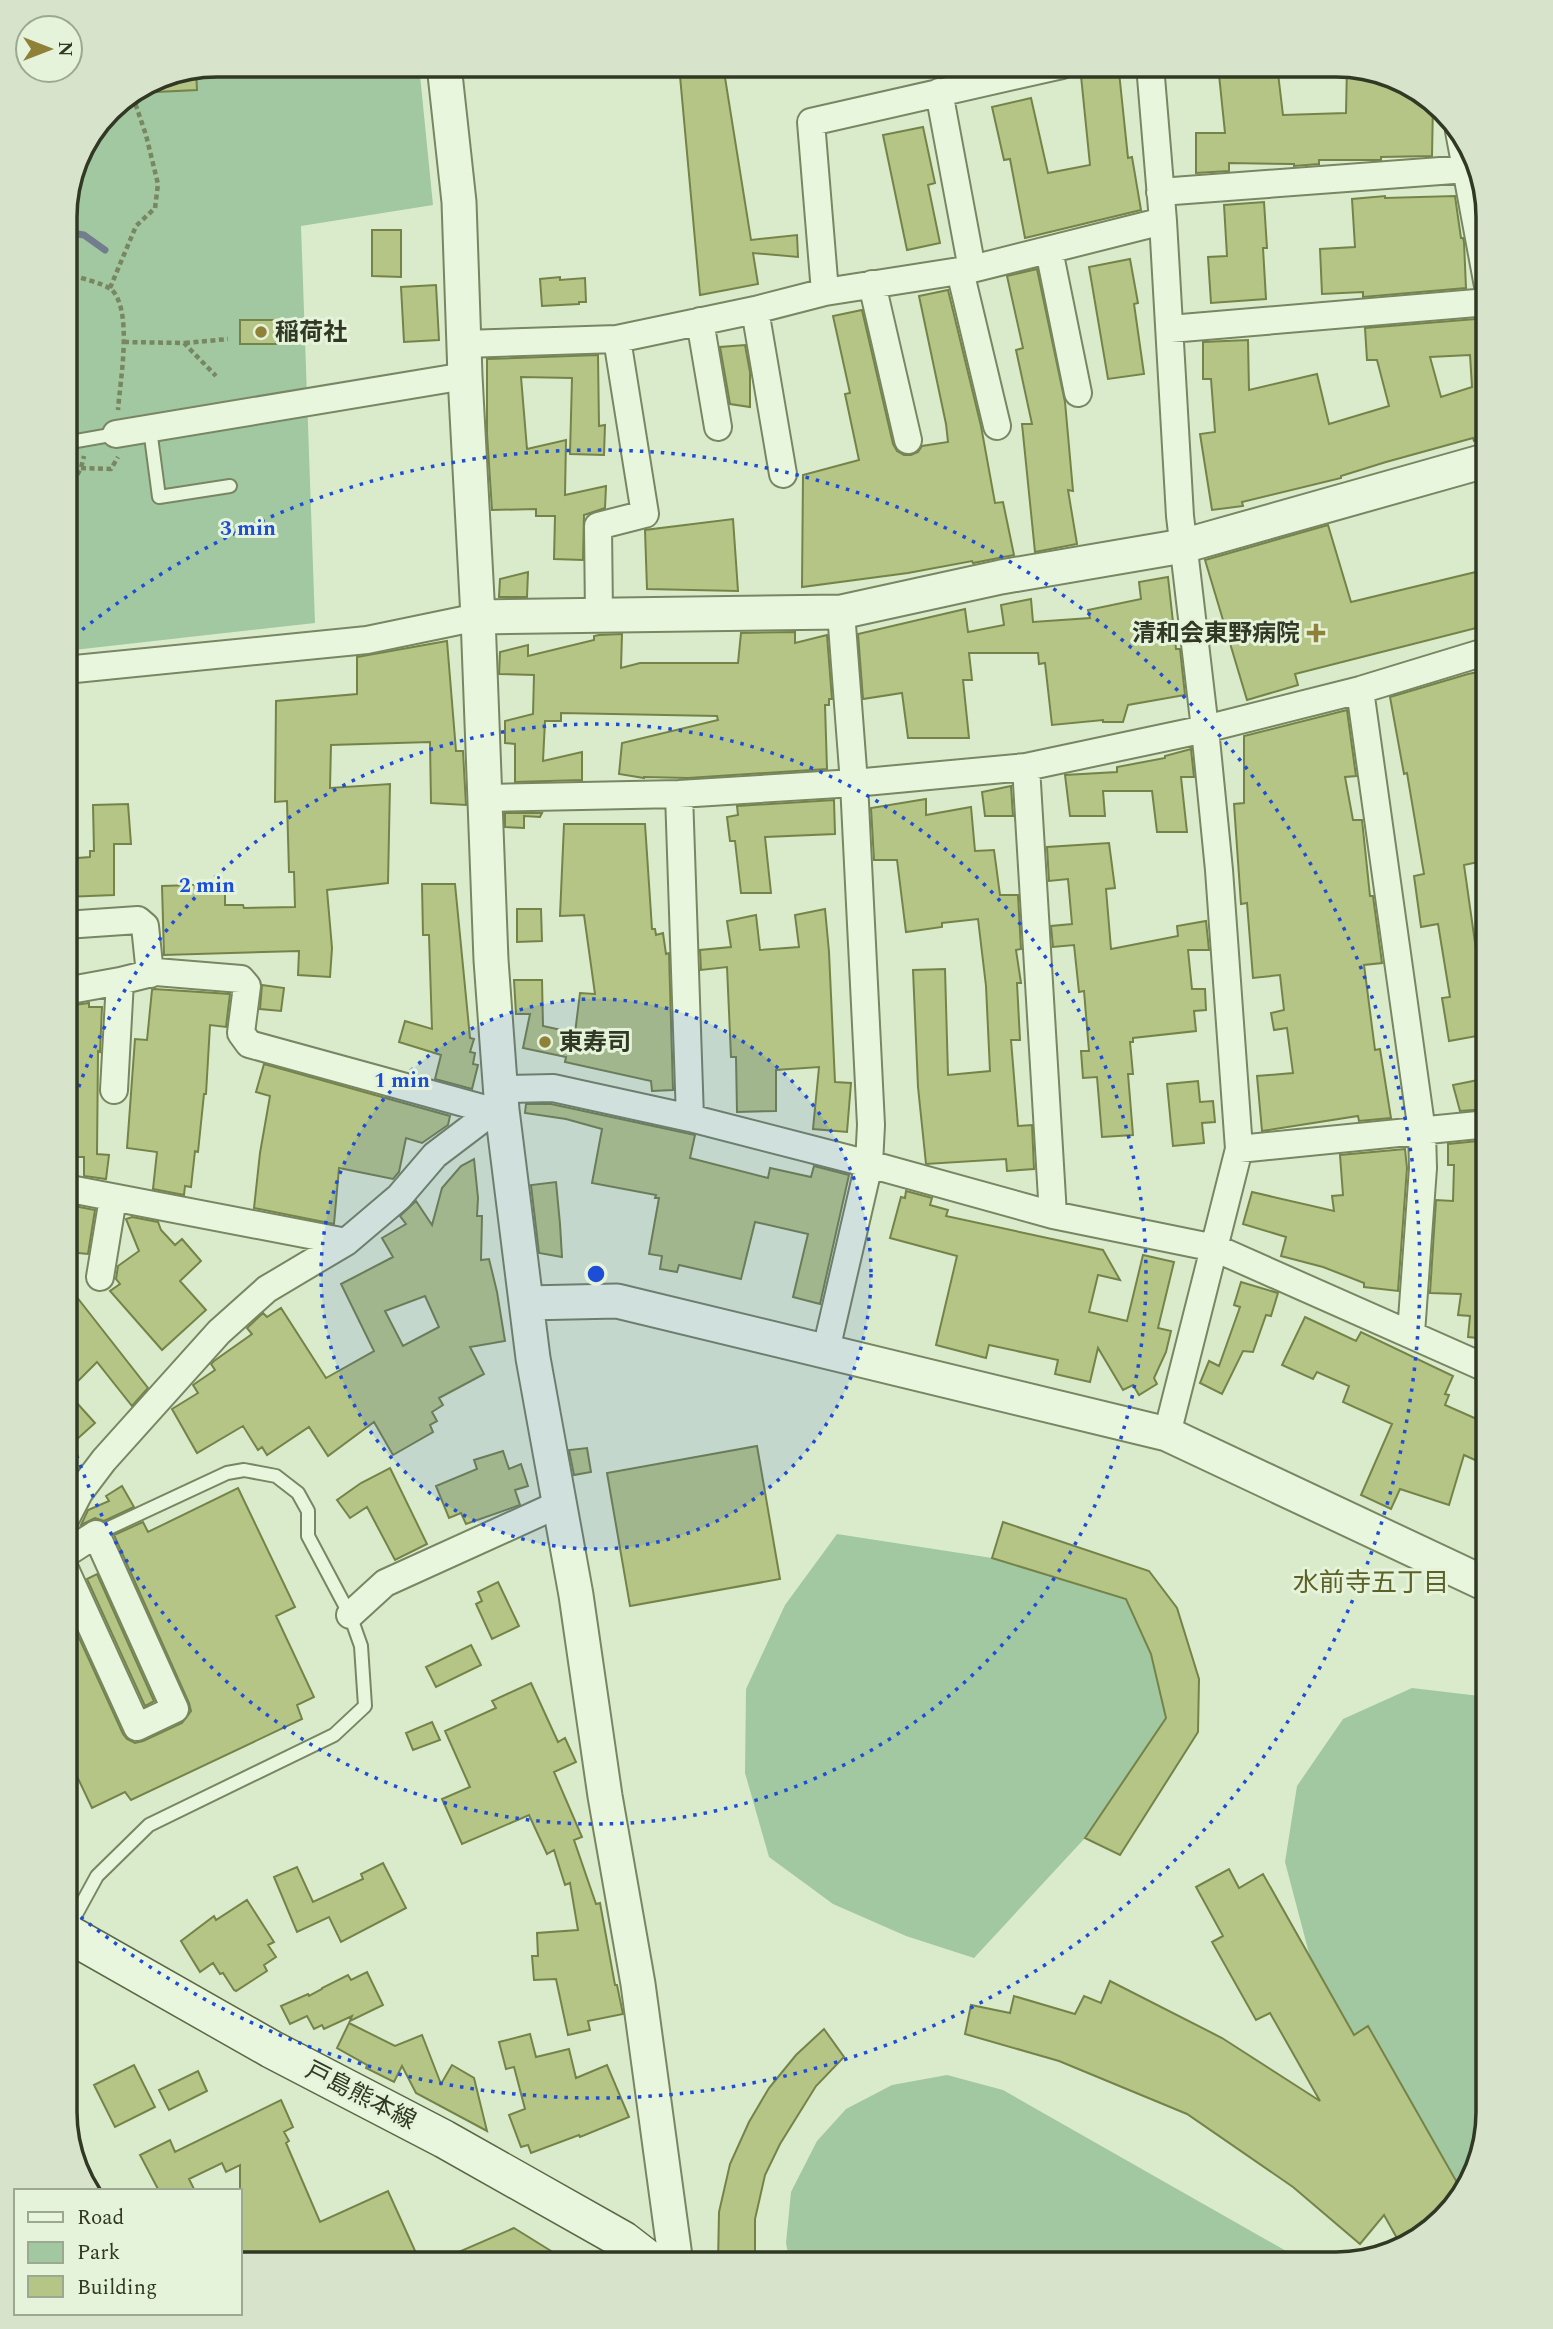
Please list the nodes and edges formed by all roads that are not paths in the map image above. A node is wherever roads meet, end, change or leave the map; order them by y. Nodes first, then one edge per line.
1 (445, 77) edge
2 (1007, 77) edge
3 (1151, 77) edge
4 (939, 92) junction
5 (1467, 169) joint
6 (1160, 192) junction
7 (1476, 219) edge
8 (1163, 221) junction
9 (1048, 250) junction
10 (966, 270) junction
11 (872, 284) junction
12 (825, 292) junction
13 (1476, 303) edge
14 (755, 310) junction
15 (700, 321) junction
16 (1170, 329) junction
17 (617, 339) junction
18 (464, 360) junction
19 (1078, 393) dead end
20 (997, 426) dead end
21 (718, 427) dead end
22 (149, 429) junction
23 (116, 434) joint
24 (77, 440) edge
25 (908, 440) dead end
26 (1476, 463) edge
27 (783, 474) dead end
28 (230, 486) dead end
29 (1183, 546) junction
30 (841, 612) junction
31 (599, 616) junction
32 (478, 617) junction
33 (1476, 655) edge
34 (77, 669) edge
35 (1360, 690) junction
36 (1205, 729) junction
37 (1026, 767) junction
38 (854, 783) junction
39 (679, 794) junction
40 (486, 798) junction
41 (77, 924) edge
42 (150, 974) junction
43 (120, 981) junction
44 (77, 989) edge
45 (114, 1090) dead end
46 (499, 1103) junction
47 (690, 1118) junction
48 (1476, 1125) edge
49 (1422, 1132) junction
50 (1239, 1149) junction
51 (869, 1164) junction
52 (77, 1190) edge
53 (113, 1198) junction
54 (1053, 1215) junction
55 (346, 1242) junction
56 (1215, 1248) junction
57 (100, 1278) dead end
58 (527, 1303) junction
59 (1411, 1333) junction
60 (826, 1350) junction
61 (1476, 1363) edge
62 (1167, 1434) junction
63 (77, 1485) edge
64 (559, 1504) junction
65 (96, 1534) junction
66 (77, 1546) edge
67 (1476, 1579) edge
68 (77, 1595) edge
69 (350, 1615) junction
70 (77, 1912) edge
71 (77, 1941) edge
72 (638, 2252) edge
73 (674, 2252) edge

1 - 18 street
2 - 4 street
3 - 6 street
4 - 10 street
4 - 12 street
5 - 6 street
5 - 7 street
6 - 8 street
8 - 9 street
8 - 16 street
9 - 10 street
9 - 19 street
10 - 11 street
10 - 20 street
11 - 12 street
11 - 25 street
12 - 14 street
13 - 16 street
14 - 15 street
14 - 27 street
15 - 17 street
15 - 21 street
16 - 29 street
17 - 18 street
17 - 31 street
18 - 22 street
18 - 32 street
22 - 23 street
22 - 28 lane
23 - 24 lane
26 - 29 street
29 - 30 street
29 - 36 street
30 - 31 street
30 - 38 street
31 - 32 street
32 - 34 street
32 - 40 street
33 - 35 street
35 - 36 street
35 - 49 street
36 - 37 street
36 - 50 street
37 - 38 street
37 - 54 street
38 - 39 street
38 - 51 street
39 - 40 street
39 - 47 street
40 - 46 street
41 - 42 street
42 - 43 street
42 - 46 street
43 - 44 street
43 - 45 street
46 - 47 street
46 - 55 street
46 - 58 street
47 - 51 street
48 - 49 street
49 - 50 street
49 - 59 street
50 - 56 street
51 - 54 street
51 - 60 street
52 - 53 street
53 - 55 street
53 - 57 street
54 - 56 street
55 - 63 street
56 - 59 street
56 - 62 street
58 - 60 street
58 - 64 street
59 - 61 street
60 - 62 street
62 - 67 street
64 - 69 street
64 - 73 street
65 - 66 street
65 - 68 street
65 - 69 lane
69 - 70 lane
71 - 72 main road, 戸島熊本線

